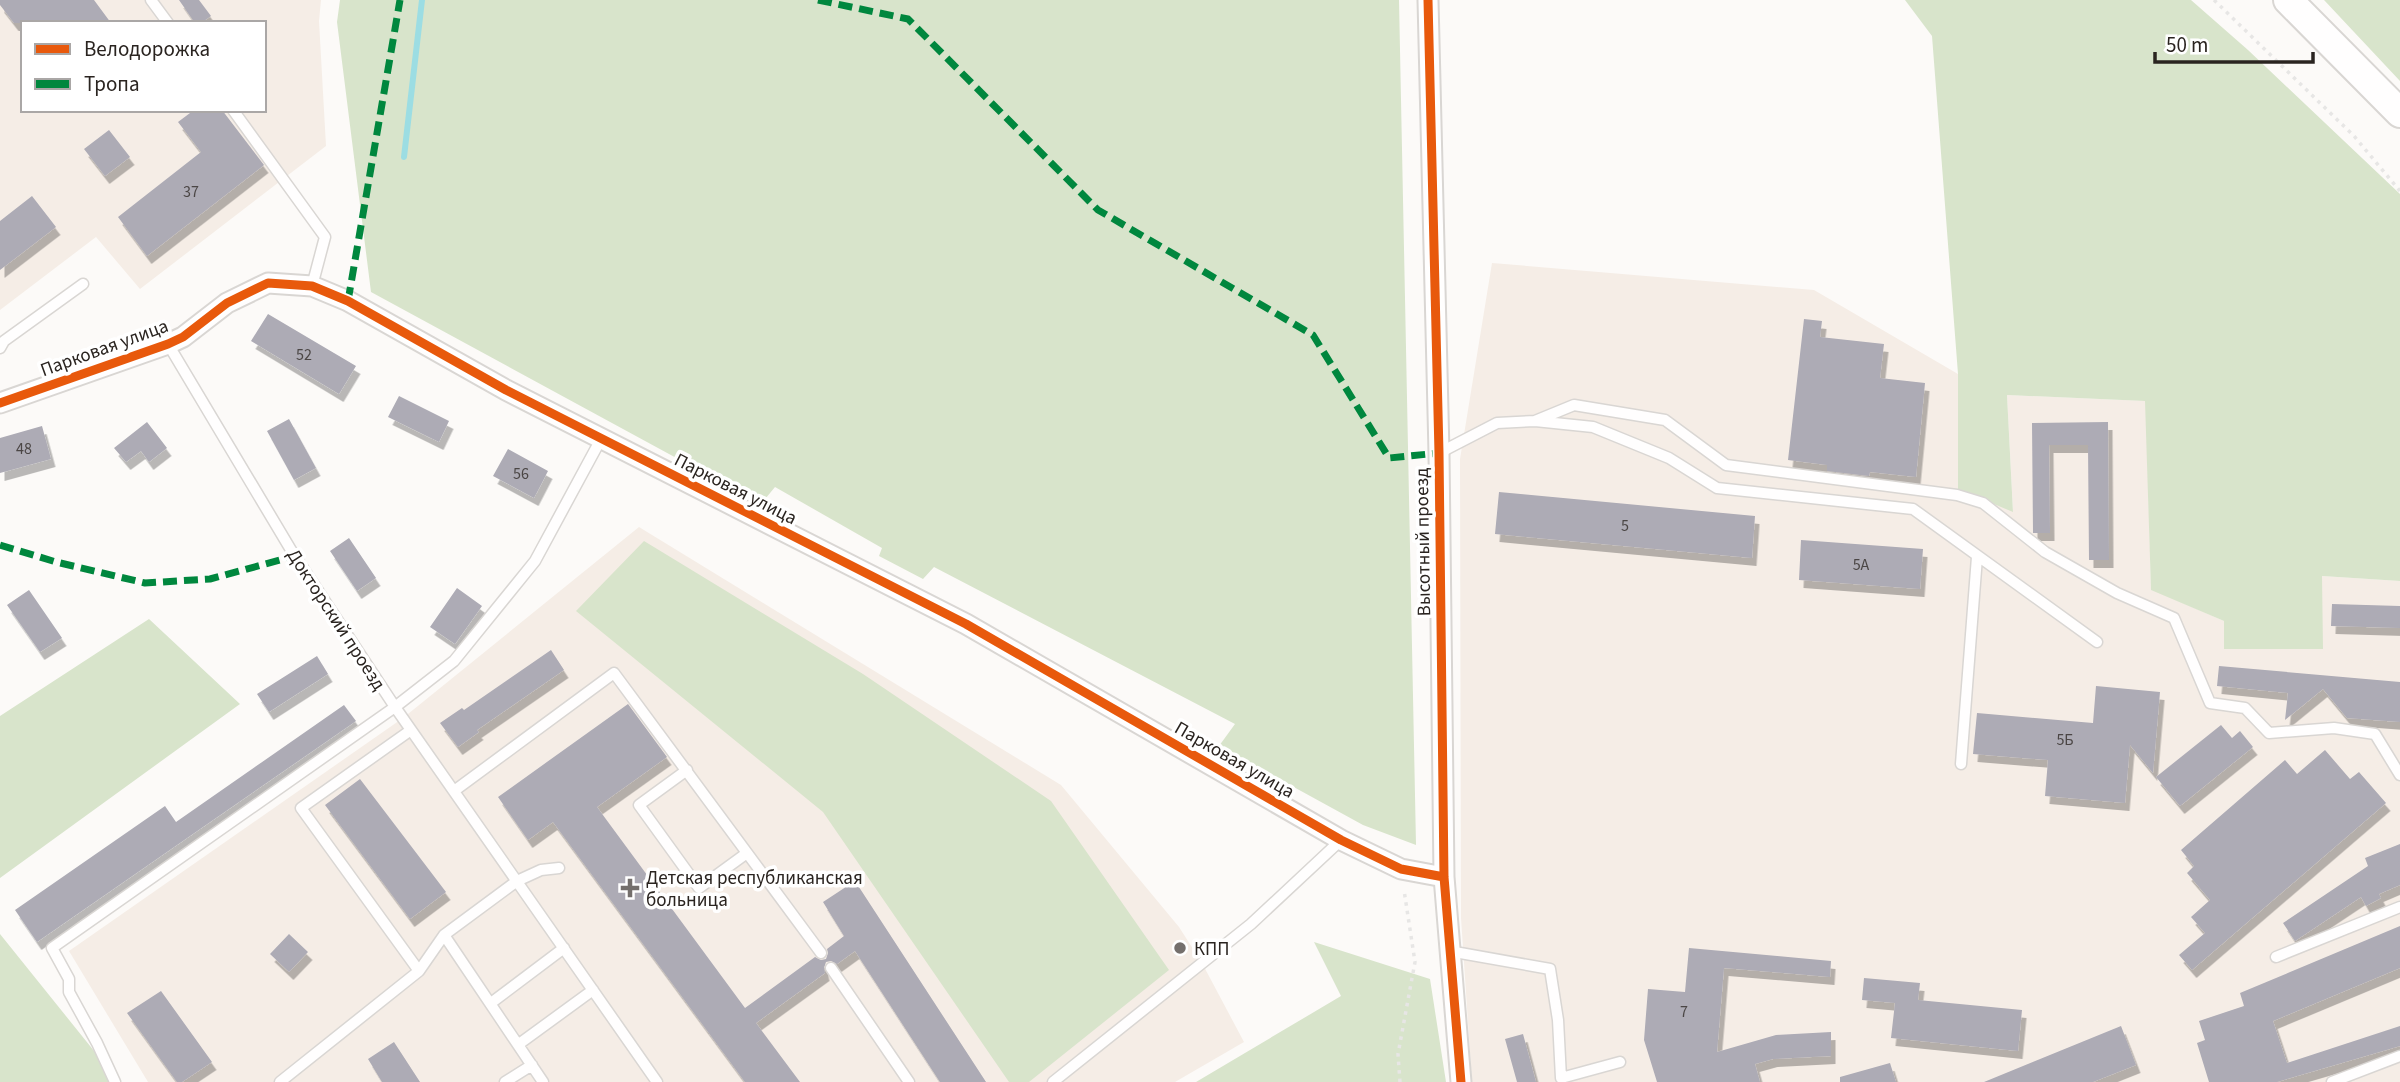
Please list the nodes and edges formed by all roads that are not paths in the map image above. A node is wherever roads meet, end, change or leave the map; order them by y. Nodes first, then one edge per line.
1 (151, 0) edge
2 (1428, 0) edge
3 (2288, 0) edge
4 (167, 21) edge
5 (234, 112) edge
6 (2400, 113) edge
7 (83, 284) dead end
8 (312, 286) junction
9 (168, 344) junction
10 (0, 348) edge
11 (0, 403) edge
12 (1535, 421) junction
13 (600, 439) junction
14 (1439, 453) junction
15 (1977, 557) junction
16 (2097, 642) dead end
17 (395, 707) junction
18 (411, 730) junction
19 (1961, 764) dead end
20 (687, 770) junction
21 (2400, 775) edge
22 (454, 791) junction
23 (1341, 840) junction
24 (747, 853) junction
25 (559, 868) dead end
26 (1444, 877) junction
27 (517, 881) junction
28 (2400, 907) edge
29 (444, 935) junction
30 (564, 948) junction
31 (1448, 950) junction
32 (821, 953) dead end
33 (2276, 957) dead end
34 (831, 968) dead end
35 (419, 971) junction
36 (593, 990) junction
37 (491, 1003) junction
38 (519, 1044) junction
39 (2400, 1056) edge
40 (1620, 1062) dead end
41 (532, 1065) junction
42 (115, 1082) edge
43 (281, 1082) edge
44 (505, 1082) edge
45 (543, 1082) edge
46 (657, 1082) edge
47 (909, 1082) edge
48 (1054, 1082) edge
49 (1461, 1082) edge
50 (2332, 1082) edge

1 - 4 lane
2 - 14 street, Высотный проезд
3 - 6 main road
5 - 8 lane
7 - 10 lane
8 - 9 street, Парковая улица
8 - 13 street, Парковая улица
9 - 11 street, Парковая улица
9 - 17 lane, Докторский проезд
12 - 14 lane
12 - 15 lane
12 - 21 lane
13 - 17 lane, Докторский проезд
13 - 23 street, Парковая улица
14 - 26 street, Высотный проезд
15 - 16 lane
15 - 19 lane
17 - 18 lane
17 - 42 lane
18 - 22 lane
18 - 35 lane
20 - 22 lane
20 - 24 lane
20 - 24 lane
22 - 27 lane
23 - 26 street, Парковая улица
23 - 48 lane
24 - 32 lane
25 - 27 lane
26 - 31 street, Высотный проезд
27 - 29 lane
27 - 30 lane
28 - 33 lane
29 - 35 lane
29 - 37 lane
30 - 36 lane
30 - 37 lane
31 - 40 lane
31 - 49 street, Высотный проезд
34 - 47 lane
35 - 43 lane
36 - 38 lane
36 - 46 lane
37 - 38 lane
38 - 41 lane
39 - 50 lane
41 - 44 lane
41 - 45 lane

